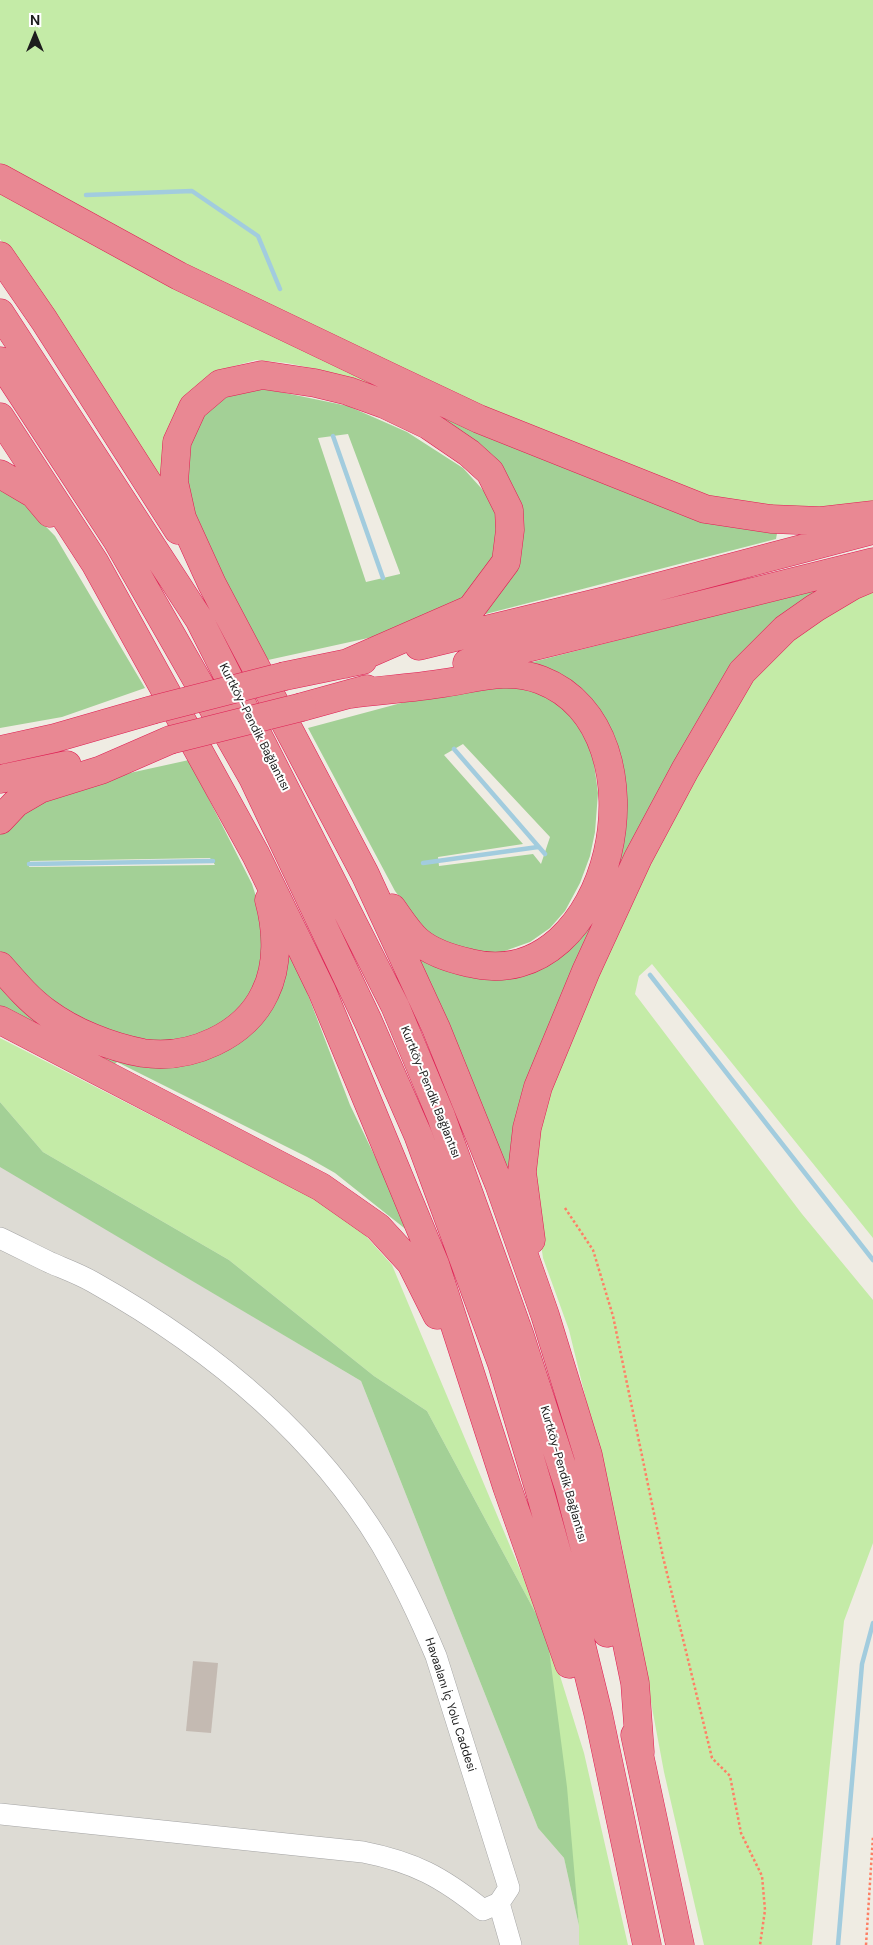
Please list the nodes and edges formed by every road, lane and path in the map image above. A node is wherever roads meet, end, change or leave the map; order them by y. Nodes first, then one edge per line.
1 (0, 178) edge
2 (0, 256) edge
3 (0, 314) edge
4 (0, 361) edge
5 (0, 417) edge
6 (0, 474) edge
7 (873, 516) edge
8 (873, 530) edge
9 (873, 562) edge
10 (95, 563) junction
11 (873, 577) edge
12 (212, 584) junction
13 (345, 664) junction
14 (350, 694) junction
15 (0, 738) edge
16 (55, 738) junction
17 (170, 740) junction
18 (0, 750) edge
19 (0, 779) edge
20 (0, 820) edge
21 (256, 855) junction
22 (365, 874) junction
23 (0, 966) edge
24 (0, 1020) edge
25 (565, 1208) dead end
26 (0, 1238) edge
27 (545, 1315) junction
28 (481, 1404) junction
29 (640, 1752) junction
30 (0, 1814) edge
31 (873, 1836) edge
32 (631, 1870) junction
33 (497, 1900) junction
34 (511, 1945) edge
35 (647, 1945) edge
36 (680, 1945) edge
37 (760, 1945) edge
38 (866, 1945) edge

1 - 7 highway
2 - 12 highway
3 - 29 highway, Kurtköy-Pendik Bağlantısı
4 - 32 highway, Kurtköy-Pendik Bağlantısı
5 - 10 highway
6 - 10 highway
8 - 13 highway
9 - 14 highway
10 - 21 highway
11 - 27 highway
12 - 13 highway
12 - 22 highway
13 - 16 highway, bridge
14 - 17 highway, bridge
14 - 22 highway
15 - 16 highway
16 - 18 highway
17 - 19 highway
17 - 20 highway
21 - 23 highway
21 - 28 highway
22 - 27 highway
24 - 28 highway
25 - 37 path
26 - 33 lane, Havaalanı İç Yolu Caddesi
27 - 29 highway
28 - 32 highway
29 - 36 highway, Kurtköy-Pendik Bağlantısı
30 - 33 lane
31 - 38 path
32 - 35 highway, Kurtköy-Pendik Bağlantısı
33 - 34 lane, Havaalanı İç Yolu Caddesi

